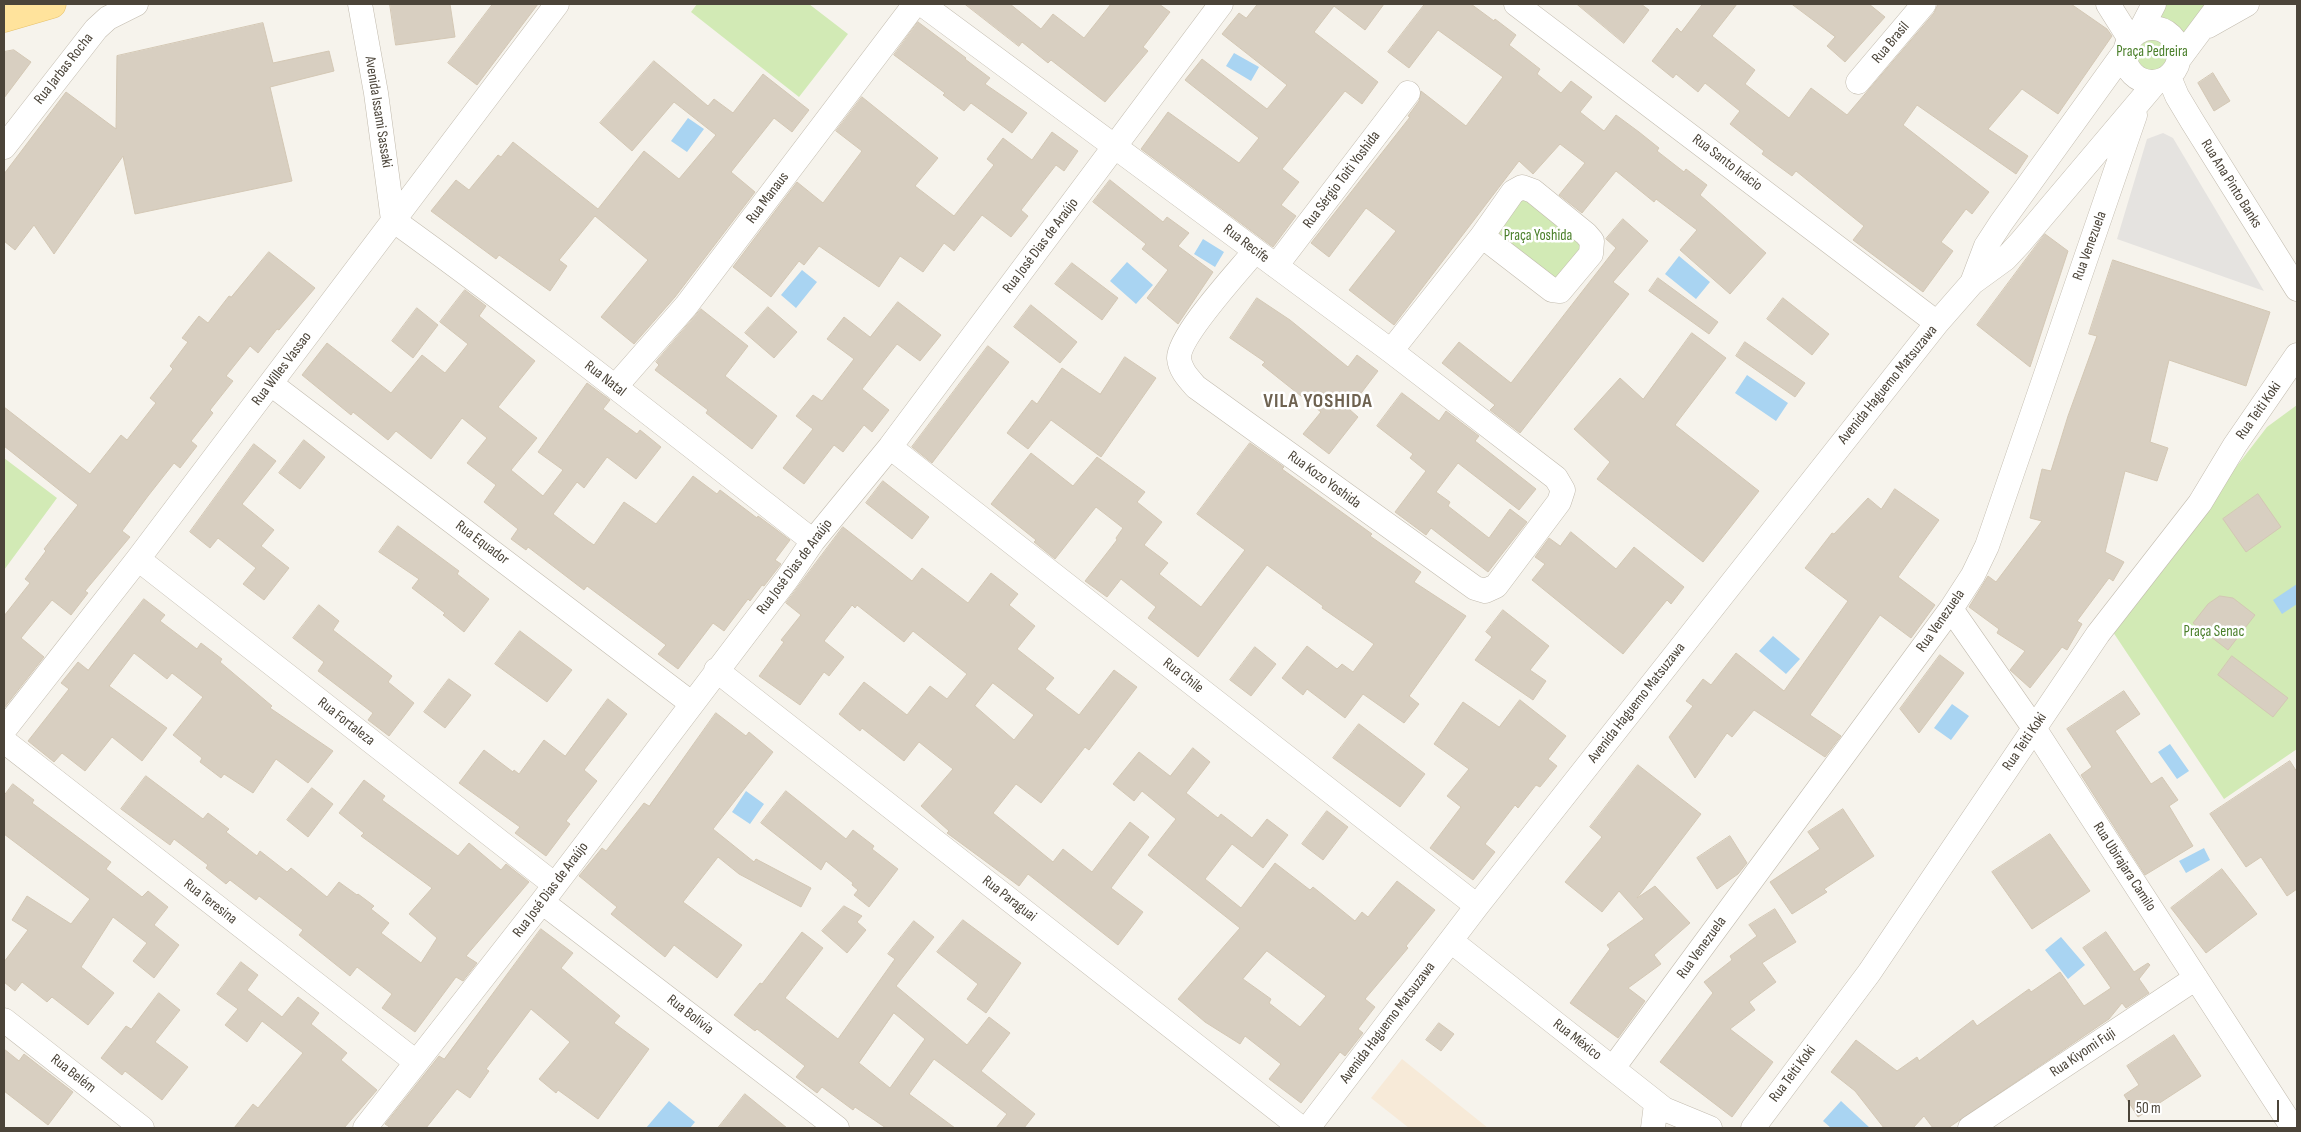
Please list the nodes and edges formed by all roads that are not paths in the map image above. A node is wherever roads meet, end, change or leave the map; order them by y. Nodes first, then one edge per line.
1 (52, 4) edge
2 (136, 4) edge
3 (360, 4) edge
4 (557, 4) edge
5 (915, 4) edge
6 (922, 4) edge
7 (1222, 4) edge
8 (1516, 4) edge
9 (2108, 4) edge
10 (2154, 4) edge
11 (2220, 4) edge
12 (2247, 4) edge
13 (1914, 7) edge
14 (4, 18) edge
15 (2202, 30) junction
16 (2132, 40) junction
17 (2168, 73) junction
18 (1858, 82) dead end
19 (1408, 93) dead end
20 (2138, 105) junction
21 (4, 147) edge
22 (1115, 147) junction
23 (393, 220) junction
24 (1482, 236) junction
25 (1255, 251) junction
26 (1276, 266) junction
27 (1972, 283) junction
28 (2297, 288) edge
29 (1937, 323) junction
30 (1390, 351) junction
31 (2297, 355) edge
32 (271, 384) junction
33 (616, 387) junction
34 (890, 447) junction
35 (1563, 490) joint
36 (813, 541) junction
37 (138, 559) junction
38 (1951, 609) junction
39 (716, 670) junction
40 (692, 703) junction
41 (2034, 728) junction
42 (4, 730) edge
43 (4, 741) edge
44 (548, 894) junction
45 (1477, 906) junction
46 (1451, 941) junction
47 (2196, 978) junction
48 (4, 1020) edge
49 (416, 1062) junction
50 (1613, 1068) junction
51 (1656, 1104) junction
52 (368, 1127) edge
53 (142, 1128) edge
54 (837, 1128) edge
55 (1301, 1128) edge
56 (1308, 1128) edge
57 (1652, 1128) edge
58 (1710, 1128) edge
59 (1752, 1128) edge
60 (1970, 1128) edge
61 (2293, 1128) edge

1 - 14 main road
2 - 21 street, Rua Jarbas Rocha
3 - 23 street, Avenida Issami Sassaki
4 - 23 street, Rua Willes Vassao
5 - 33 street, Rua Manaus
6 - 22 street, Rua Recife
7 - 22 street, Rua José Dias de Araújo
8 - 29 street, Rua Santo Inácio
9 - 16 street
10 - 16 street, Avenida Haguemo Matsuzawa
11 - 15 street, Avenida Haguemo Matsuzawa
12 - 15 street
13 - 18 street, Rua Brasil
15 - 17 street, Avenida Haguemo Matsuzawa
16 - 17 street
16 - 17 street
16 - 27 street, Avenida Haguemo Matsuzawa
17 - 20 street, Avenida Haguemo Matsuzawa
17 - 28 street, Rua Ana Pinto Banks
19 - 26 street, Rua Sérgio Toiti Yoshida
20 - 27 street, Avenida Haguemo Matsuzawa
20 - 38 street, Rua Venezuela
22 - 25 street, Rua Recife
22 - 34 street, Rua José Dias de Araújo
23 - 32 street, Rua Willes Vassao
23 - 33 street, Rua Natal
24 - 24 street
24 - 30 street
25 - 26 street, Rua Recife
25 - 35 street, Rua Kozo Yoshida
26 - 30 street, Rua Recife
27 - 29 street, Avenida Haguemo Matsuzawa
29 - 45 street, Avenida Haguemo Matsuzawa
30 - 35 street, Rua Recife
31 - 41 street, Rua Teiti Koki
32 - 37 street, Rua Willes Vassao
32 - 40 street, Rua Equador
33 - 36 street, Rua Natal
34 - 36 street, Rua José Dias de Araújo
34 - 45 street, Rua Chile
36 - 39 street, Rua José Dias de Araújo
37 - 42 street, Rua Willes Vassao
37 - 44 street, Rua Fortaleza
38 - 41 street, Rua Ubirajara Camilo
38 - 50 street, Rua Venezuela
39 - 40 street, Rua José Dias de Araújo
39 - 55 street, Rua Paraguai
40 - 44 street, Rua José Dias de Araújo
41 - 47 street, Rua Ubirajara Camilo
41 - 59 street, Rua Teiti Koki
43 - 49 street, Rua Teresina
44 - 49 street, Rua José Dias de Araújo
44 - 54 street, Rua Bolívia
45 - 46 street, Avenida Haguemo Matsuzawa
46 - 50 street, Rua México
46 - 56 street, Avenida Haguemo Matsuzawa
47 - 60 street, Rua Kiyomi Fuji
47 - 61 street, Rua Ubirajara Camilo
48 - 53 street, Rua Belém
49 - 52 street, Rua José Dias de Araújo
50 - 51 street, Rua México
51 - 57 street
51 - 58 street, Rua México

